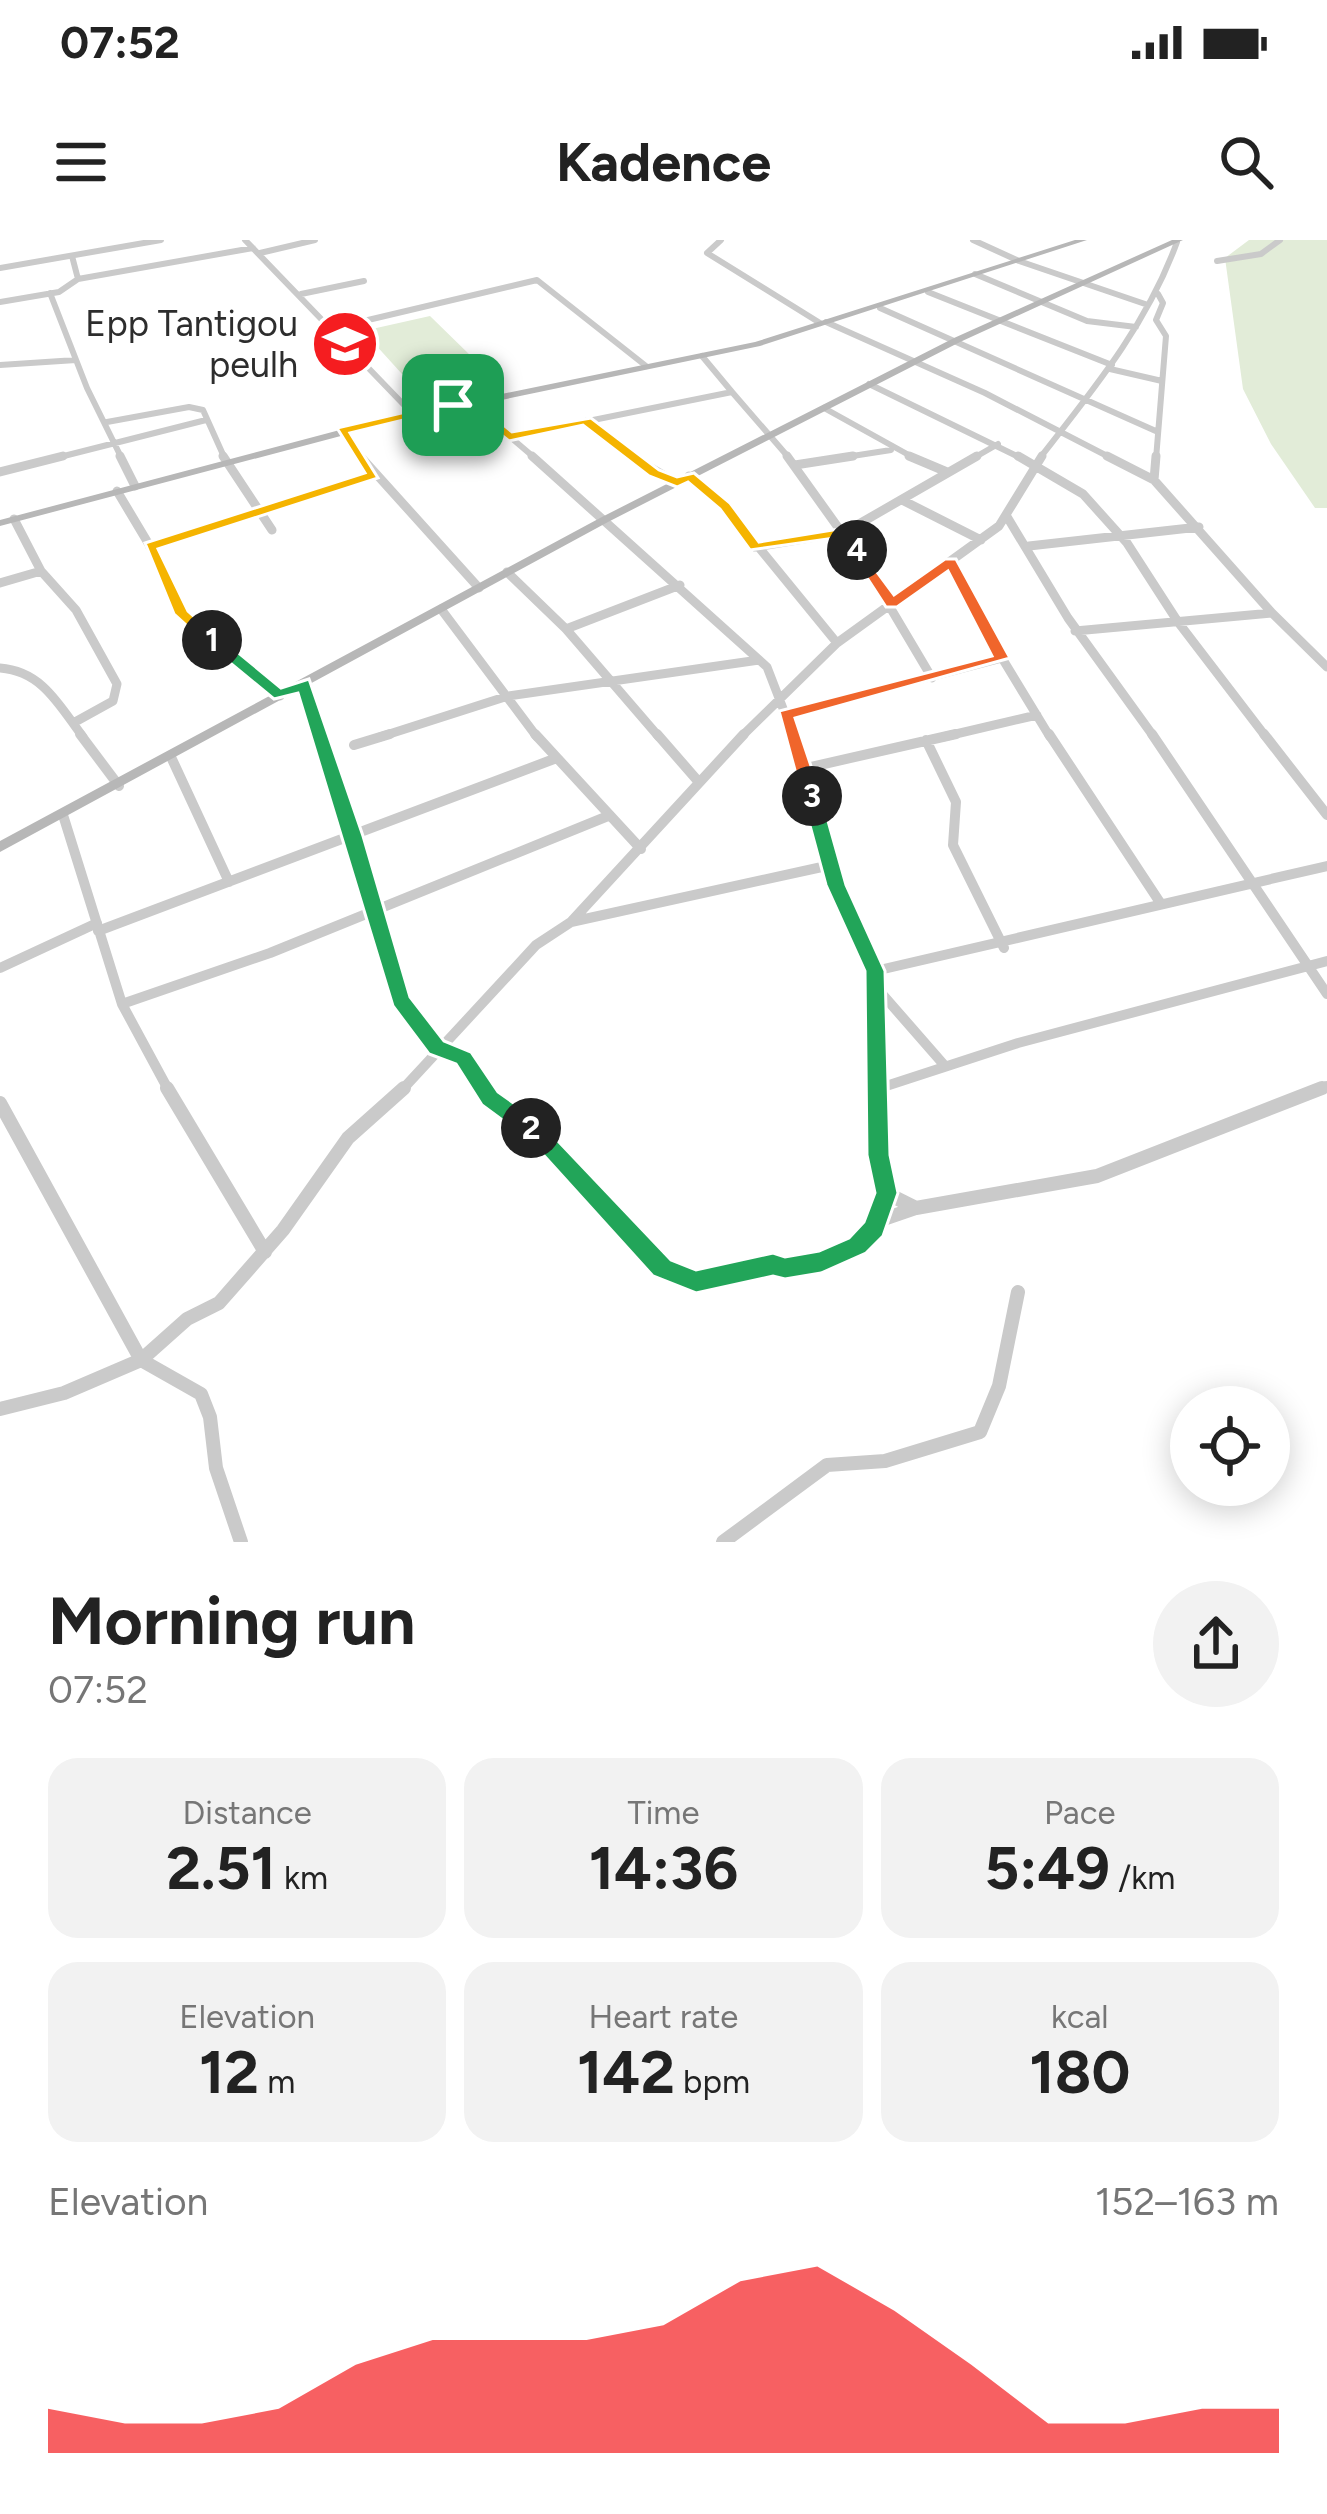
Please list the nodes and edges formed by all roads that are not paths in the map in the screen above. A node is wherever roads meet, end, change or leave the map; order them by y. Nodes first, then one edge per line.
1 (161, 240) edge
2 (245, 240) edge
3 (315, 240) edge
4 (721, 240) edge
5 (973, 240) edge
6 (1084, 240) edge
7 (1280, 240) edge
8 (1169, 242) edge
9 (256, 250) junction
10 (72, 256) junction
11 (1018, 261) junction
12 (1217, 261) dead end
13 (0, 268) edge
14 (975, 274) junction
15 (78, 279) junction
16 (364, 280) dead end
17 (1084, 283) junction
18 (928, 292) junction
19 (50, 293) junction
20 (301, 294) junction
21 (1158, 294) junction
22 (0, 302) edge
23 (1039, 302) junction
24 (1148, 304) junction
25 (880, 308) junction
26 (1002, 321) junction
27 (823, 323) junction
28 (1136, 327) junction
29 (330, 329) junction
30 (957, 340) junction
31 (702, 356) junction
32 (76, 360) junction
33 (916, 361) junction
34 (0, 365) edge
35 (646, 367) junction
36 (1111, 367) junction
37 (1162, 381) junction
38 (869, 384) junction
39 (732, 392) junction
40 (1088, 398) junction
41 (468, 401) junction
42 (824, 408) junction
43 (422, 412) junction
44 (206, 420) junction
45 (586, 421) junction
46 (107, 422) junction
47 (342, 431) junction
48 (1064, 432) junction
49 (1159, 432) junction
50 (771, 434) junction
51 (509, 437) junction
52 (115, 442) junction
53 (998, 444) junction
54 (895, 450) junction
55 (226, 462) junction
56 (795, 466) junction
57 (1034, 466) junction
58 (0, 472) edge
59 (947, 472) junction
60 (374, 475) junction
61 (1154, 479) junction
62 (683, 480) junction
63 (135, 486) junction
64 (117, 491) junction
65 (902, 500) junction
66 (262, 509) junction
67 (1006, 515) junction
68 (14, 519) junction
69 (604, 520) junction
70 (0, 523) edge
71 (1199, 527) junction
72 (272, 530) dead end
73 (845, 532) junction
74 (1120, 536) junction
75 (981, 540) junction
76 (1029, 546) junction
77 (150, 547) junction
78 (755, 547) junction
79 (951, 562) junction
80 (41, 571) junction
81 (507, 572) junction
82 (0, 583) edge
83 (680, 585) junction
84 (479, 588) junction
85 (892, 604) junction
86 (441, 609) junction
87 (1272, 613) junction
88 (1178, 622) junction
89 (566, 629) junction
90 (1075, 631) junction
91 (837, 643) junction
92 (1002, 658) junction
93 (759, 660) junction
94 (1327, 667) edge
95 (0, 668) edge
96 (932, 678) junction
97 (606, 680) junction
98 (304, 683) junction
99 (779, 695) junction
100 (280, 696) junction
101 (508, 696) junction
102 (785, 715) junction
103 (1037, 715) junction
104 (75, 722) junction
105 (926, 740) junction
106 (355, 745) dead end
107 (171, 757) junction
108 (554, 759) junction
109 (802, 769) junction
110 (697, 780) junction
111 (119, 786) junction
112 (63, 815) junction
113 (1327, 815) edge
114 (608, 816) junction
115 (354, 836) junction
116 (3, 842) edge
117 (641, 849) junction
118 (831, 865) junction
119 (1327, 866) edge
120 (230, 882) junction
121 (1250, 882) junction
122 (1161, 904) junction
123 (373, 908) junction
124 (571, 922) junction
125 (97, 927) junction
126 (1004, 948) junction
127 (1327, 961) edge
128 (1306, 967) junction
129 (0, 968) edge
130 (875, 979) junction
131 (1327, 994) edge
132 (122, 1004) junction
133 (437, 1048) junction
134 (945, 1066) junction
135 (1327, 1086) edge
136 (880, 1088) junction
137 (0, 1103) edge
138 (886, 1193) junction
139 (916, 1208) junction
140 (881, 1220) junction
141 (265, 1252) junction
142 (1018, 1292) dead end
143 (141, 1360) junction
144 (0, 1409) edge
145 (242, 1542) edge
146 (723, 1542) edge

1 - 10 street
2 - 9 street
3 - 9 street
4 - 27 street
5 - 11 street
6 - 11 street
7 - 12 street
8 - 17 street
8 - 21 street
9 - 15 street
9 - 20 street
10 - 13 street
10 - 15 street
11 - 14 street
11 - 17 street
14 - 18 street
14 - 23 street
15 - 19 street
16 - 20 street
17 - 23 street
17 - 24 street
18 - 25 street
18 - 26 street
19 - 22 street
19 - 32 street
20 - 29 street
21 - 24 street
21 - 37 street
23 - 26 street
23 - 28 street
24 - 28 street
25 - 27 street
25 - 30 street
26 - 30 street
26 - 36 street
27 - 31 street
27 - 33 street
28 - 36 street
29 - 35 street
29 - 43 street
30 - 33 street
30 - 40 street
31 - 35 street
31 - 39 street
32 - 34 street
32 - 46 street
33 - 38 street
33 - 48 street
35 - 41 street
36 - 37 street
36 - 40 street
37 - 49 street
38 - 42 street
38 - 53 street
39 - 45 street
39 - 50 street
40 - 48 street
40 - 49 street
41 - 43 street
41 - 51 street
42 - 50 street
42 - 54 street
43 - 47 street
44 - 46 street
44 - 52 street
44 - 55 street
45 - 51 street
45 - 62 street
46 - 52 street
47 - 55 street
47 - 60 street
48 - 57 street
48 - 61 street
49 - 61 street
50 - 56 street
50 - 62 street
51 - 69 street
52 - 58 street
52 - 63 street
53 - 57 street
53 - 59 street
54 - 56 street
54 - 59 street
55 - 63 street
55 - 66 street
56 - 73 street
57 - 67 street
57 - 74 street
59 - 65 street
60 - 66 street
60 - 84 street
61 - 71 street
62 - 69 street
62 - 78 street
63 - 64 street
64 - 68 street
64 - 77 street
65 - 73 street
65 - 75 street
66 - 72 street
66 - 77 street
67 - 75 street
67 - 76 street
68 - 70 street
68 - 80 street
69 - 81 street
69 - 83 street
71 - 74 street
71 - 87 street
73 - 78 street
73 - 85 street
74 - 76 street
74 - 88 street
75 - 79 street
76 - 90 street
77 - 100 street
78 - 91 street
79 - 85 street
79 - 92 street
80 - 82 street
80 - 104 street
81 - 84 street
81 - 89 street
83 - 89 street
83 - 93 street
84 - 86 street
85 - 91 street
85 - 96 street
86 - 98 street
86 - 101 street
87 - 88 street
87 - 94 street
88 - 90 street
88 - 113 street
89 - 97 street
90 - 121 street
91 - 99 street
92 - 96 street
92 - 103 street
93 - 97 street
93 - 99 street
95 - 104 street
96 - 102 street
97 - 101 street
97 - 110 street
98 - 100 street
98 - 115 street
99 - 102 street
99 - 110 street
100 - 107 street
101 - 106 street
101 - 108 street
102 - 109 street
103 - 105 street
103 - 122 street
104 - 111 street
105 - 109 street
105 - 126 street
107 - 111 street
107 - 120 street
108 - 114 street
108 - 115 street
109 - 118 street
110 - 117 street
111 - 112 street
112 - 116 street
112 - 125 street
114 - 117 street
114 - 123 street
115 - 120 street
115 - 123 street
117 - 124 street
118 - 124 street
118 - 130 street
119 - 121 street
120 - 125 street
121 - 122 street
121 - 128 street
122 - 126 street
123 - 132 street
123 - 133 street
124 - 133 street
125 - 129 street
125 - 132 street
126 - 130 street
127 - 128 street
128 - 131 street
128 - 134 street
130 - 134 street
130 - 136 street
132 - 141 street
133 - 140 street
133 - 141 street
134 - 136 street
135 - 139 street
136 - 138 street
137 - 143 street
138 - 139 street
138 - 140 street
139 - 140 street
141 - 143 street
142 - 146 street
143 - 144 street
143 - 145 street

